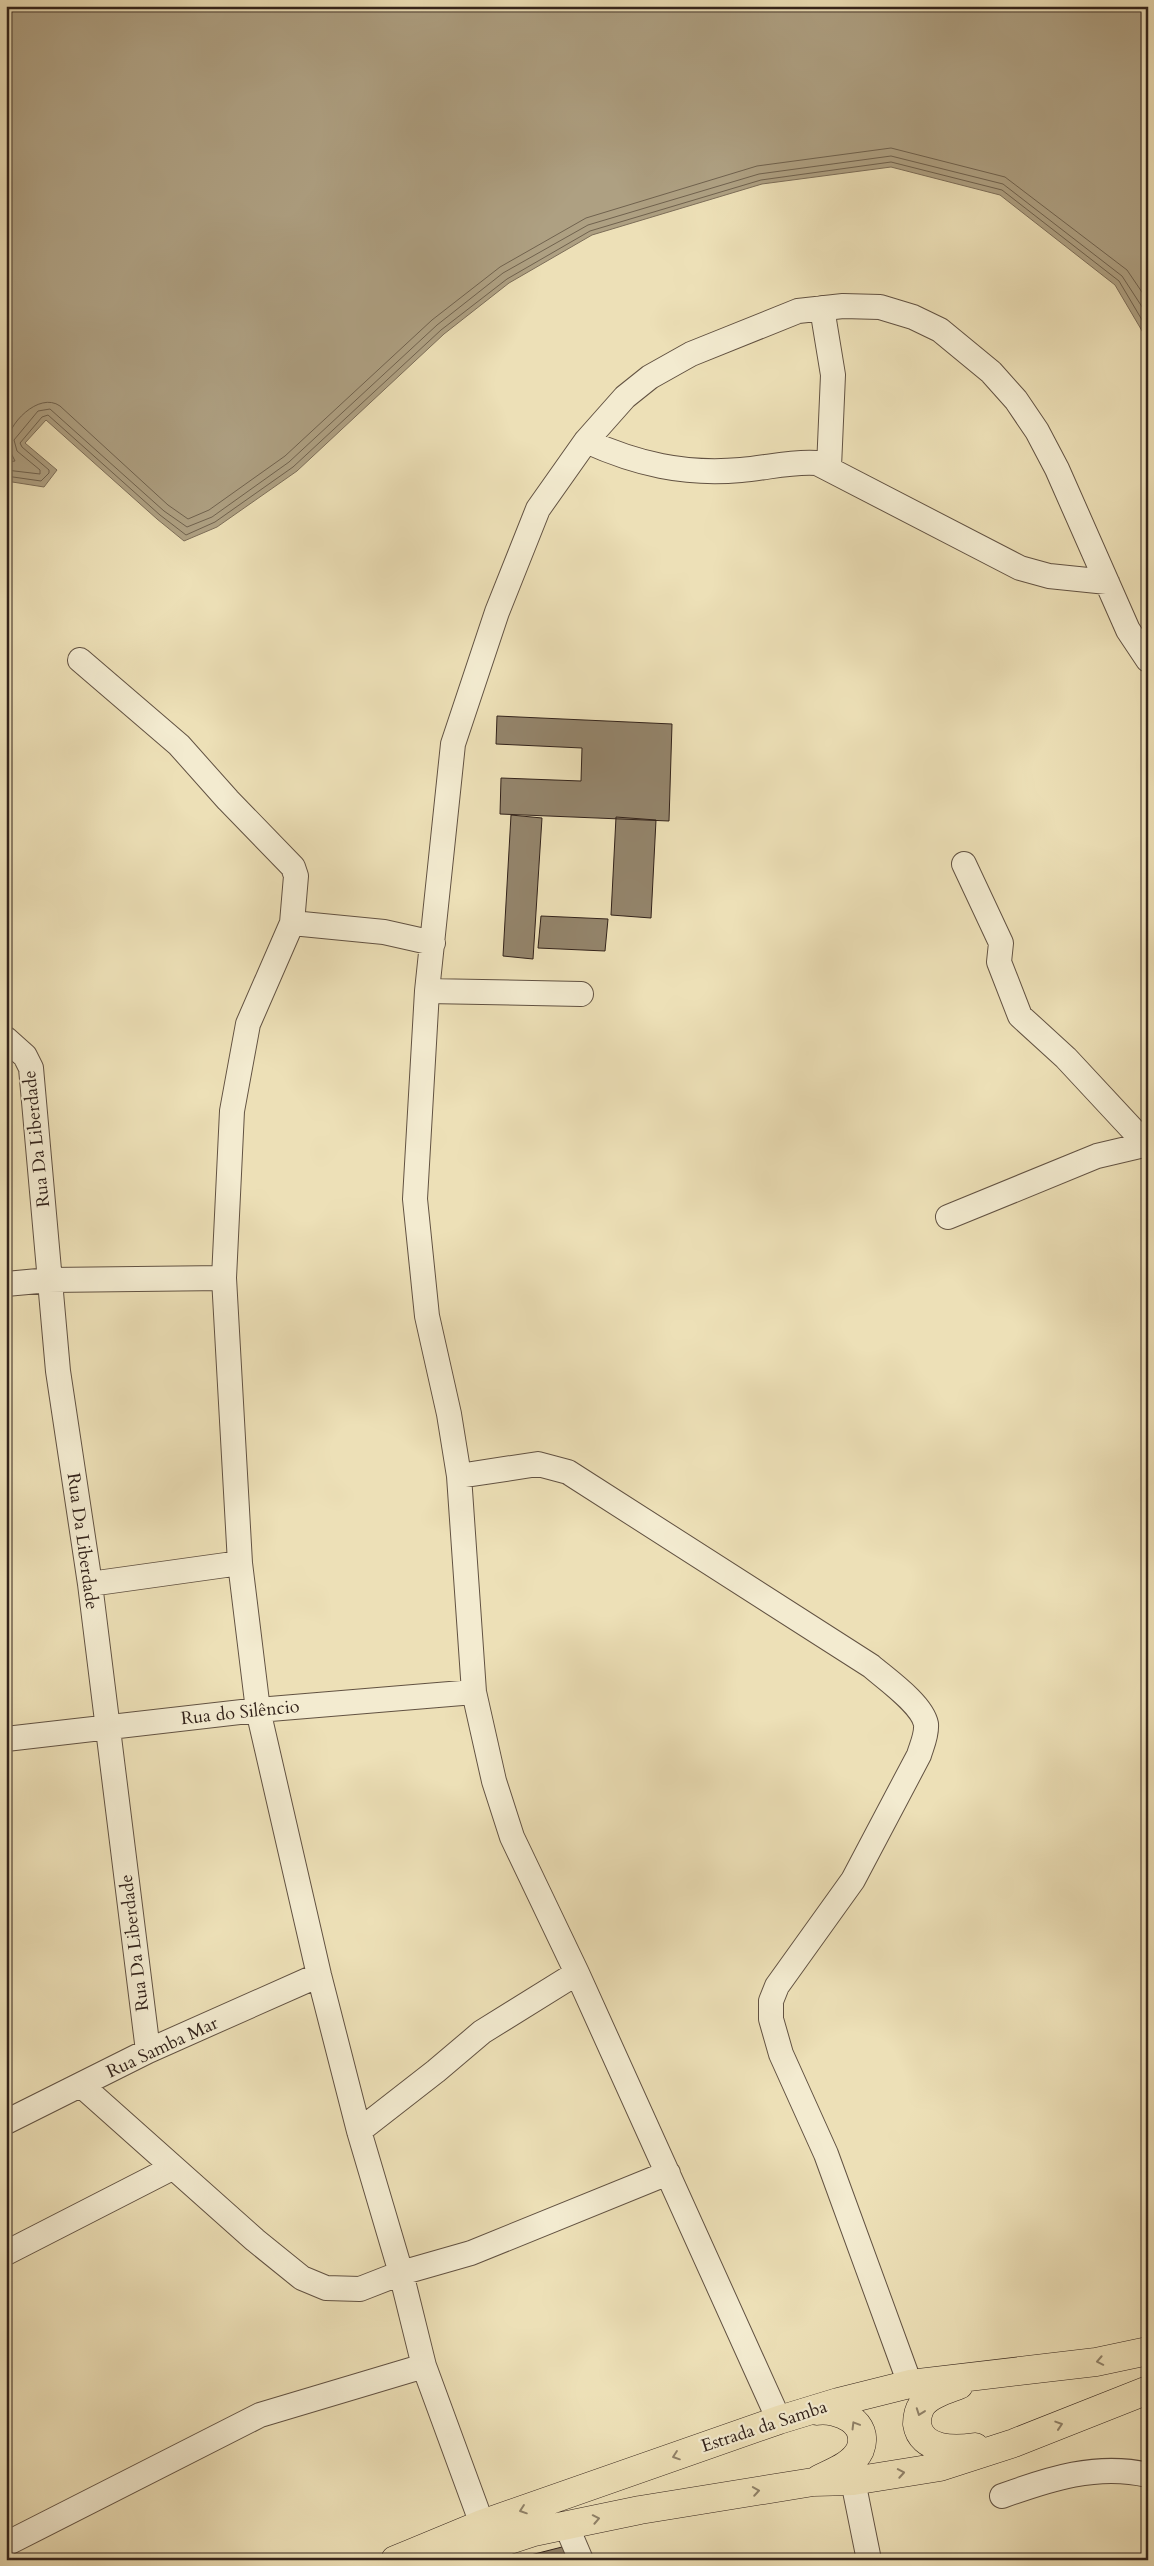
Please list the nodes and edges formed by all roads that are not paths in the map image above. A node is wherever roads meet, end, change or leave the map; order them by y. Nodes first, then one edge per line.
1 (822, 308) junction
2 (586, 441) junction
3 (829, 468) junction
4 (1107, 582) junction
5 (80, 660) dead end
6 (1148, 660) edge
7 (964, 864) dead end
8 (292, 924) junction
9 (433, 943) junction
10 (427, 991) junction
11 (581, 994) dead end
12 (6, 1039) edge
13 (1147, 1144) edge
14 (948, 1218) dead end
15 (224, 1278) junction
16 (48, 1280) junction
17 (6, 1284) edge
18 (458, 1476) junction
19 (240, 1563) junction
20 (90, 1584) junction
21 (474, 1692) junction
22 (258, 1710) junction
23 (108, 1726) junction
24 (6, 1739) edge
25 (577, 1973) junction
26 (319, 1975) junction
27 (148, 2051) junction
28 (81, 2085) junction
29 (6, 2122) edge
30 (360, 2131) junction
31 (172, 2168) junction
32 (668, 2173) junction
33 (6, 2253) edge
34 (401, 2273) junction
35 (1148, 2351) edge
36 (424, 2366) junction
37 (991, 2374) junction
38 (910, 2384) junction
39 (1148, 2390) edge
40 (789, 2416) junction
41 (1014, 2443) junction
42 (1148, 2475) edge
43 (853, 2480) junction
44 (813, 2482) junction
45 (1002, 2496) dead end
46 (482, 2524) junction
47 (566, 2525) junction
48 (10, 2548) edge
49 (395, 2560) edge
50 (448, 2560) edge
51 (581, 2560) edge
52 (869, 2560) edge

1 - 2 street
1 - 3 street
1 - 4 street
2 - 3 street
2 - 9 street
3 - 4 street
4 - 6 street
5 - 8 street
7 - 13 street
8 - 9 street
8 - 15 street
9 - 10 street
10 - 11 street
10 - 18 street
12 - 16 street, Rua Da Liberdade
13 - 14 street
15 - 16 street
15 - 19 street
16 - 17 street
16 - 20 street, Rua Da Liberdade
18 - 21 street
18 - 38 street
19 - 20 street
19 - 22 street
20 - 23 street, Rua Da Liberdade
21 - 22 street, Rua do Silêncio
21 - 25 street
22 - 23 street, Rua do Silêncio
22 - 26 street
23 - 24 street, Rua do Silêncio
23 - 27 street, Rua Da Liberdade
25 - 30 street
25 - 32 street
26 - 27 street, Rua Samba Mar
26 - 30 street
27 - 28 street, Rua Samba Mar
28 - 29 street, Rua Samba Mar
28 - 31 street
30 - 34 street
31 - 33 street
31 - 34 street
32 - 34 street
32 - 40 street
34 - 36 street
35 -> 37 main road, Estrada da Samba
36 - 46 street
36 - 48 street
37 - 38 main road, Estrada da Samba
37 -> 41 main road
38 - 40 main road, Estrada da Samba
41 -> 39 main road
44 -> 40 main road
40 -> 46 main road, Estrada da Samba
43 -> 41 main road
42 - 45 street
43 - 44 main road
43 - 52 street
47 -> 44 main road
46 - 49 main road, Estrada da Samba
47 - 50 main road
47 - 51 street

